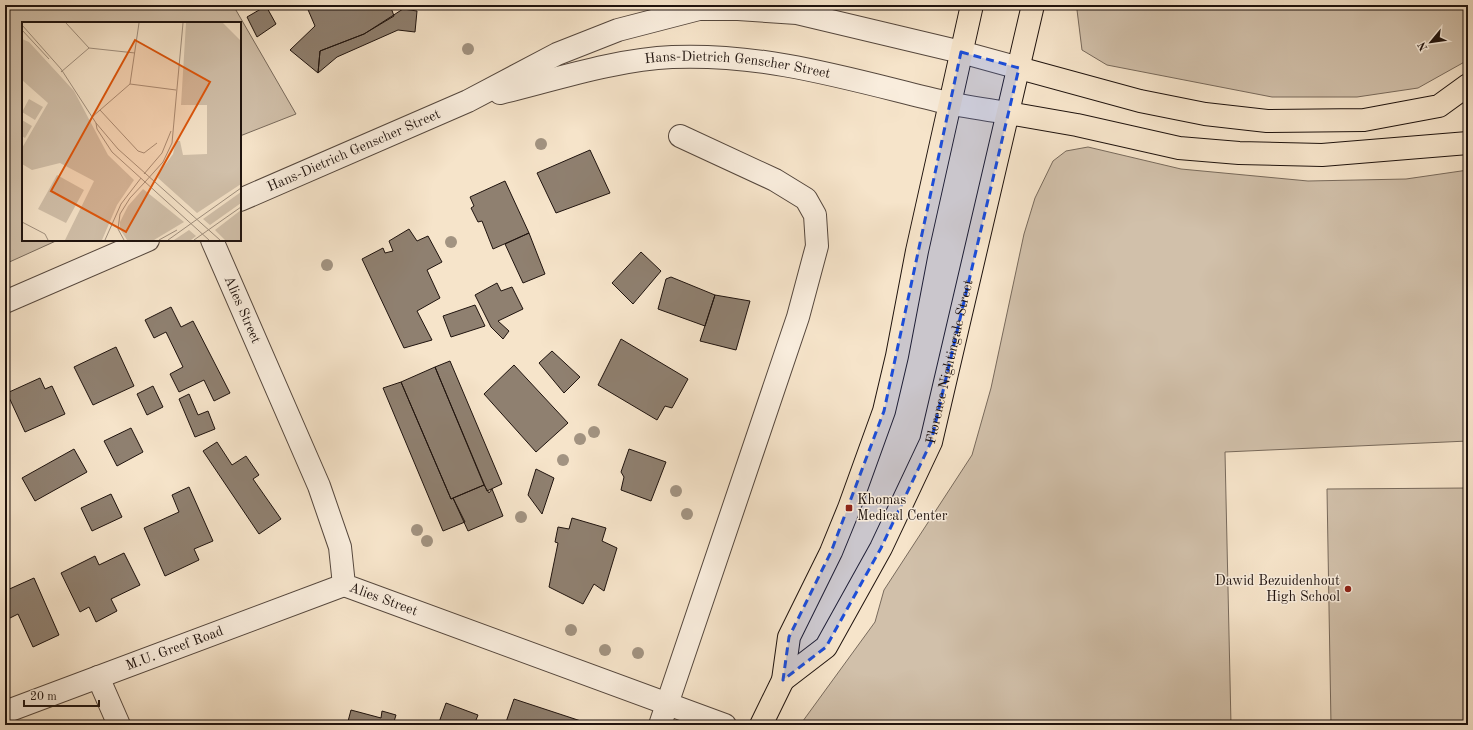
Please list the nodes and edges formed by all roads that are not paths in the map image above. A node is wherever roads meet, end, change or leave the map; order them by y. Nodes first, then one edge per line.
1 (972, 5) edge
2 (1033, 5) edge
3 (961, 52) junction
4 (1019, 68) junction
5 (1468, 85) edge
6 (468, 101) junction
7 (950, 103) junction
8 (1008, 114) junction
9 (680, 136) dead end
10 (1468, 143) edge
11 (241, 200) edge
12 (146, 241) edge
13 (212, 241) edge
14 (5, 302) edge
15 (344, 585) junction
16 (98, 676) junction
17 (783, 680) junction
18 (669, 703) junction
19 (5, 712) edge
20 (119, 725) edge
21 (660, 725) edge
22 (725, 725) edge
23 (761, 725) edge

1 - 3 main road, Florence Nightingale Street
2 - 4 main road, Florence Nightingale Street
3 - 4 street, Hans-Dietrich Genscher Street
3 - 6 street, Hans-Dietrich Genscher Street
3 - 7 main road, Florence Nightingale Street
4 - 5 main road
4 - 8 main road, Florence Nightingale Street
6 - 7 street, Hans-Dietrich Genscher Street
6 - 11 street, Hans-Dietrich Genscher Street
7 - 8 street, Hans-Dietrich Genscher Street
7 - 17 main road, Florence Nightingale Street
8 - 10 main road
8 - 17 main road, Florence Nightingale Street
9 - 18 street
12 - 14 street
13 - 15 street, Alies Street
15 - 16 street, M.U. Greef Road
15 - 18 street, Alies Street
16 - 19 street, M.U. Greef Road
16 - 20 street
17 - 23 main road, Florence Nightingale Street
18 - 21 street
18 - 22 street, Alies Street

